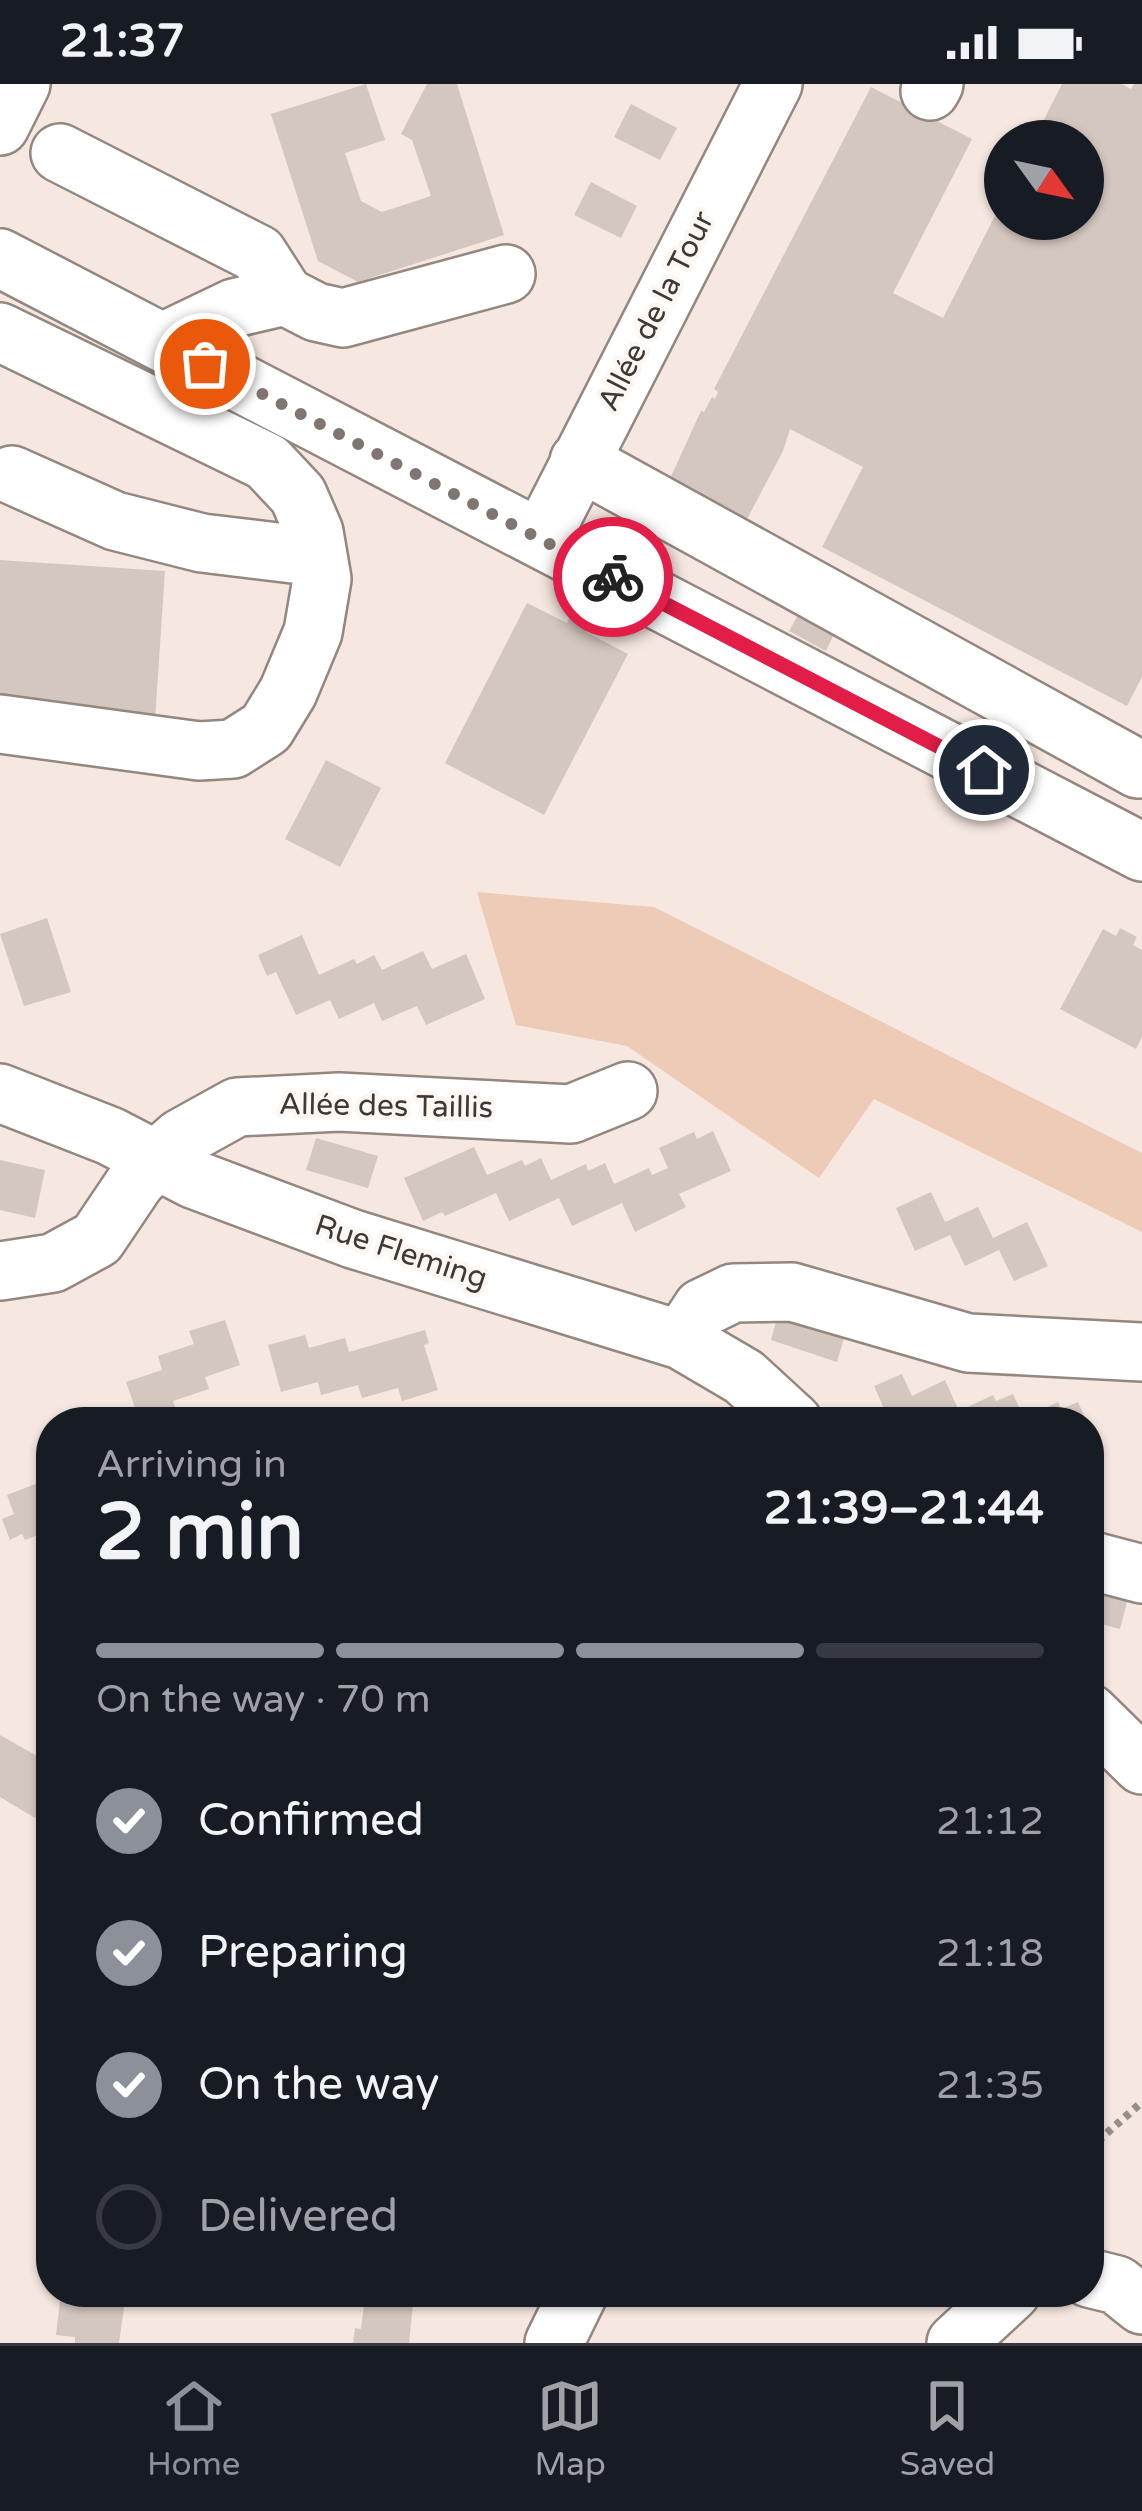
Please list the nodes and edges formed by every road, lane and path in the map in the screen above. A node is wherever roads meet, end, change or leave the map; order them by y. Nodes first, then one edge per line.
1 (21, 84) edge
2 (773, 84) edge
3 (0, 126) edge
4 (60, 153) dead end
5 (0, 258) edge
6 (506, 274) dead end
7 (285, 296) junction
8 (0, 332) edge
9 (163, 342) junction
10 (580, 461) junction
11 (12, 476) dead end
12 (541, 539) junction
13 (318, 557) junction
14 (0, 724) edge
15 (1140, 765) edge
16 (1123, 842) edge
17 (628, 1091) dead end
18 (0, 1093) edge
19 (156, 1160) junction
20 (0, 1271) edge
21 (681, 1340) junction
22 (1142, 1352) edge
23 (777, 1407) edge
24 (1104, 1564) edge
25 (1142, 1574) edge
26 (1104, 1728) edge
27 (1142, 1766) edge
28 (1142, 2102) edge
29 (1104, 2136) edge
30 (1104, 2282) edge
31 (1142, 2305) edge
32 (572, 2307) edge
33 (995, 2307) edge
34 (554, 2343) edge
35 (956, 2343) edge

1 - 3 street
2 - 10 street, Allée de la Tour
4 - 7 street
5 - 9 street
6 - 7 street
7 - 9 street
8 - 13 street
9 - 12 street
10 - 12 street, Allée de la Tour
10 - 15 street
11 - 13 street
12 - 16 street
13 - 14 street
15 - 16 street
17 - 19 street, Allée des Taillis
18 - 19 street, Rue Fleming
19 - 20 street, Allée des Taillis
19 - 21 street, Rue Fleming
21 - 22 street
21 - 23 street, Rue Fleming
24 - 25 street
26 - 27 street
28 - 29 path
30 - 31 street
32 - 34 street
33 - 35 street

